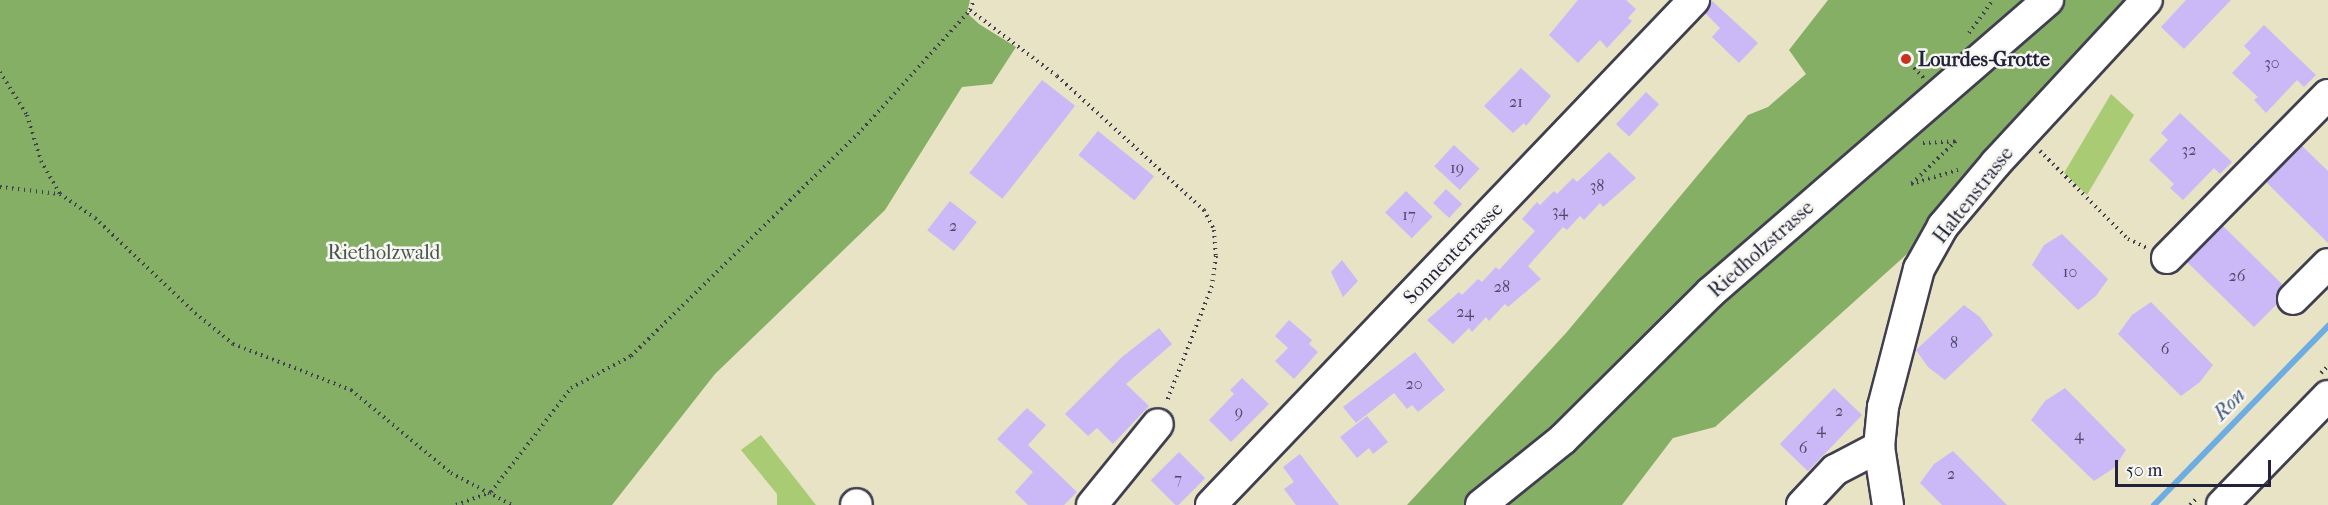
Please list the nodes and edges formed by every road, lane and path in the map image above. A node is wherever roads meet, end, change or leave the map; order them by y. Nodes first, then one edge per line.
1 (974, 0) edge
2 (1694, 0) edge
3 (2048, 0) edge
4 (2146, 0) edge
5 (970, 10) junction
6 (1906, 59) dead end
7 (0, 72) edge
8 (1928, 83) dead end
9 (2328, 95) edge
10 (2023, 133) junction
11 (1918, 143) dead end
12 (1958, 180) dead end
13 (0, 187) edge
14 (60, 194) junction
15 (2167, 258) joint
16 (2328, 264) edge
17 (2293, 299) dead end
18 (2328, 396) edge
19 (1158, 424) joint
20 (1879, 447) junction
21 (491, 492) junction
22 (456, 505) edge
23 (512, 505) edge
24 (1092, 505) edge
25 (1211, 505) edge
26 (1481, 505) edge
27 (1802, 505) edge
28 (1888, 505) edge
29 (2222, 505) edge

1 - 5 path
2 - 25 street, Sonnenterrasse
3 - 26 street, Riedholzstrasse
4 - 10 street, Haltenstrasse
5 - 19 path
5 - 21 path
6 - 8 path
7 - 14 path
9 - 15 street
10 - 15 path
10 - 20 street, Haltenstrasse
11 - 12 path
13 - 14 path
14 - 21 path
16 - 17 street
18 - 29 street
19 - 24 street
20 - 27 street
20 - 28 street, Haltenstrasse
21 - 22 path
21 - 23 path

